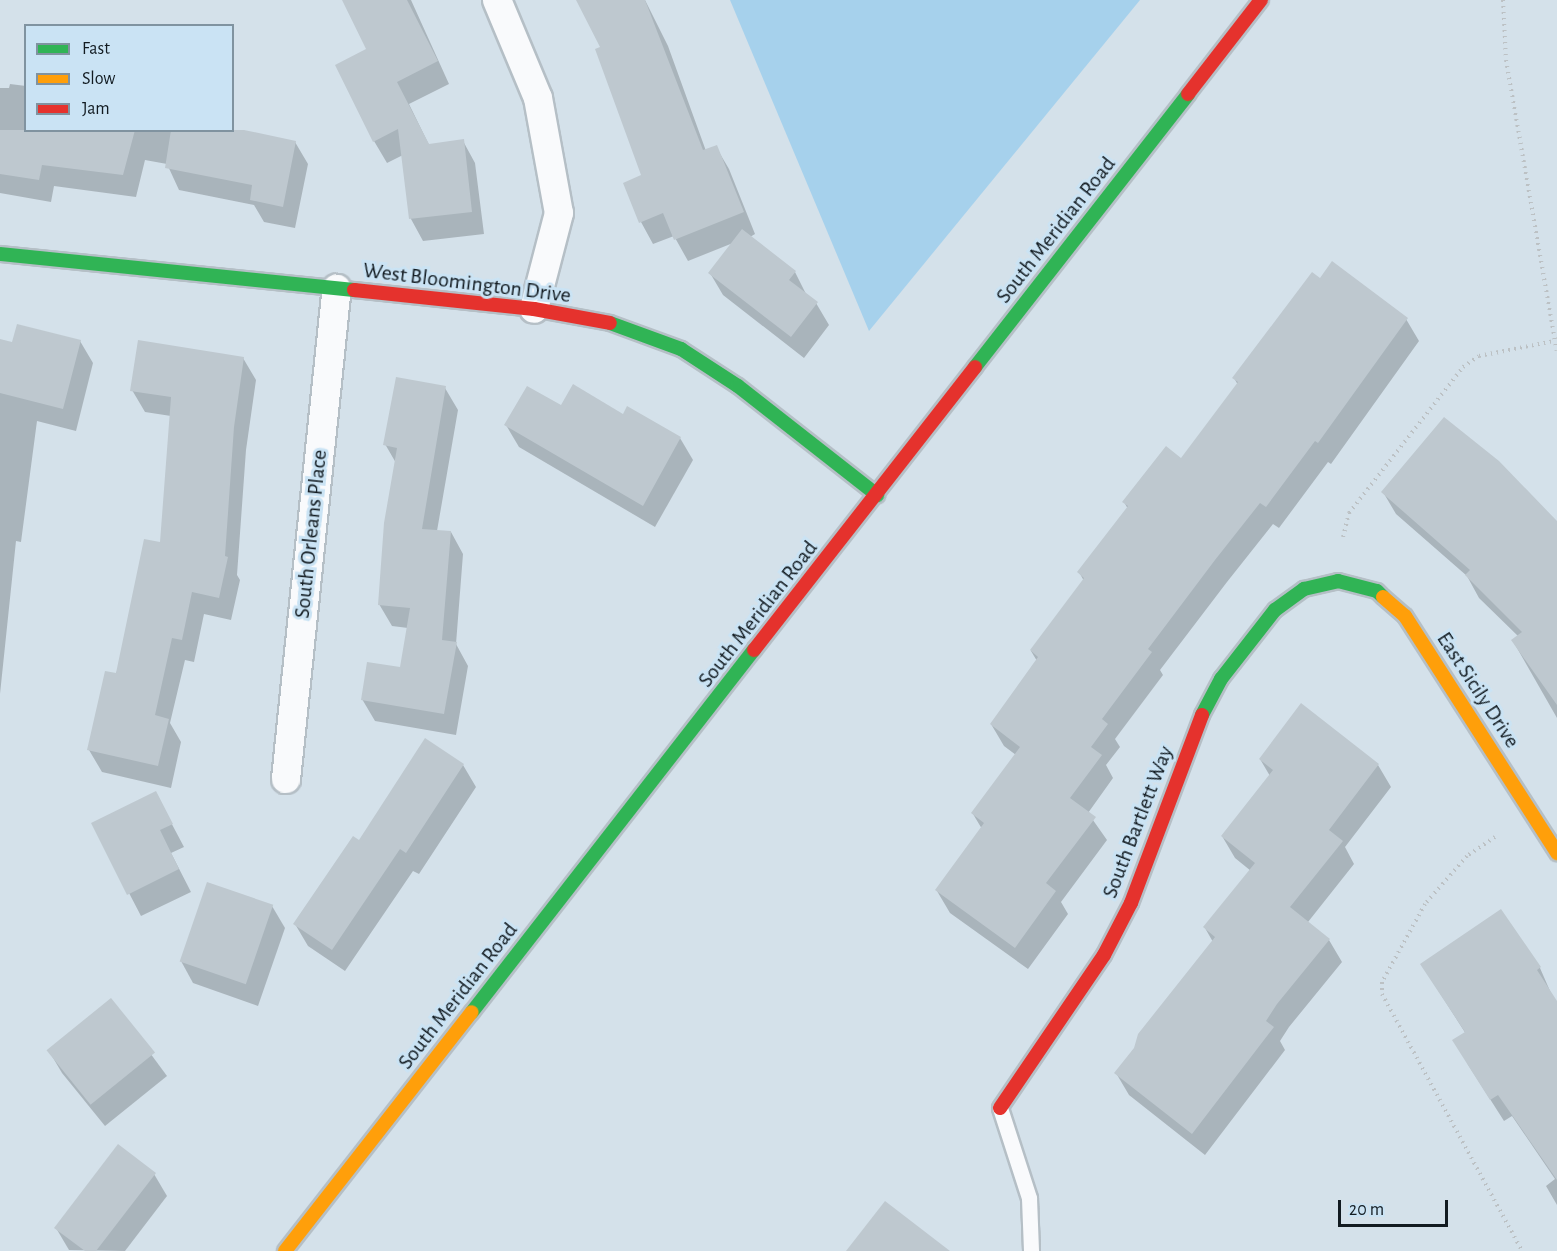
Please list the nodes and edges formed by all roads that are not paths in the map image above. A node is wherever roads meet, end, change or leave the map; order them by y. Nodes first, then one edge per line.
1 (497, 0) edge
2 (1261, 0) edge
3 (0, 254) edge
4 (337, 289) junction
5 (534, 309) junction
6 (877, 495) junction
7 (1338, 581) joint
8 (286, 779) dead end
9 (1557, 853) edge
10 (1000, 1108) joint
11 (285, 1251) edge
12 (1031, 1251) edge

1 - 5 street
2 - 6 street, South Meridian Road
3 - 4 street, West Bloomington Drive
4 - 5 street, West Bloomington Drive
4 - 8 street, South Orleans Place
5 - 6 street, West Bloomington Drive
6 - 11 street, South Meridian Road
7 - 9 street, East Sicily Drive
7 - 10 street, South Bartlett Way
10 - 12 lane

